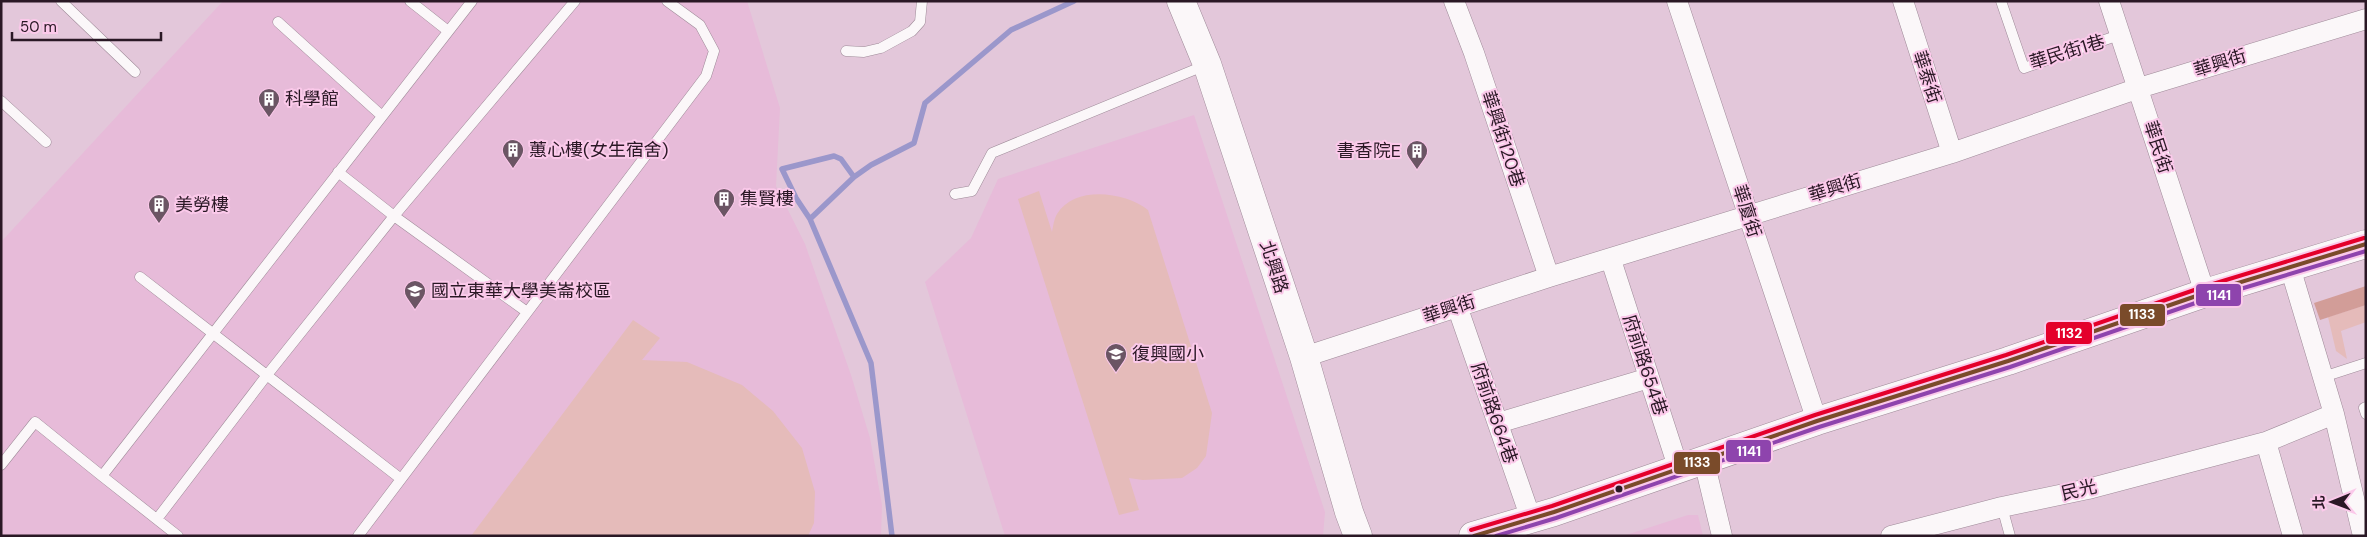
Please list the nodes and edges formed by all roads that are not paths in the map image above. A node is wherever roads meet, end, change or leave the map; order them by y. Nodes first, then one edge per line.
1 (61, 1) edge
2 (410, 1) edge
3 (472, 1) edge
4 (574, 1) edge
5 (667, 1) edge
6 (922, 1) edge
7 (1181, 1) edge
8 (1454, 1) edge
9 (1677, 1) edge
10 (1903, 1) edge
11 (2001, 1) edge
12 (2109, 1) edge
13 (2366, 19) edge
14 (278, 22) dead end
15 (448, 31) junction
16 (2119, 35) junction
17 (846, 50) dead end
18 (1207, 64) junction
19 (135, 72) dead end
20 (2139, 88) junction
21 (1, 101) edge
22 (382, 116) junction
23 (46, 142) dead end
24 (1952, 153) junction
25 (338, 172) junction
26 (955, 194) dead end
27 (1748, 215) junction
28 (394, 216) junction
29 (2366, 244) edge
30 (1610, 260) junction
31 (2290, 268) junction
32 (140, 277) dead end
33 (1549, 277) junction
34 (2205, 293) junction
35 (1457, 306) junction
36 (527, 312) junction
37 (213, 333) junction
38 (1304, 357) junction
39 (2366, 363) edge
40 (267, 375) junction
41 (2323, 377) junction
42 (1649, 378) junction
43 (2366, 407) edge
44 (2334, 414) junction
45 (2366, 414) edge
46 (1817, 421) junction
47 (1498, 423) junction
48 (2266, 442) junction
49 (1, 465) edge
50 (1691, 465) junction
51 (102, 476) junction
52 (401, 479) junction
53 (2002, 506) junction
54 (157, 519) junction
55 (1531, 519) junction
56 (166, 532) edge
57 (1919, 532) edge
58 (178, 536) edge
59 (358, 536) edge
60 (1358, 536) edge
61 (1473, 536) edge
62 (1722, 536) edge
63 (1891, 536) edge
64 (2010, 536) edge
65 (2294, 536) edge
66 (2363, 536) edge

1 - 19 lane
2 - 15 lane
3 - 15 lane
4 - 28 lane
5 - 36 lane
6 - 17 lane
7 - 18 main road, 北興路
8 - 33 street, 華興街120巷
9 - 27 street, 華廈街
10 - 24 street, 華泰街
11 - 16 lane, 華民街1巷
12 - 16 street, 華民街
13 - 20 street, 華興街
14 - 22 lane
15 - 22 lane
16 - 20 street, 華民街
18 - 26 lane
18 - 38 main road, 北興路
20 - 24 street, 華興街
20 - 34 street, 華民街
21 - 23 lane
22 - 25 lane
24 - 27 street, 華興街
25 - 28 lane
25 - 37 lane
27 - 30 street, 華興街
27 - 46 street, 華廈街
28 - 36 lane
28 - 40 lane
29 - 31 main road
30 - 33 street, 華興街
30 - 42 street, 府前路654巷
31 - 34 main road
31 - 41 street
32 - 37 lane
33 - 35 street, 華興街
34 - 46 main road
35 - 38 street, 華興街
35 - 47 street, 府前路664巷
36 - 52 lane
37 - 40 lane
37 - 51 lane
38 - 60 main road, 北興路
39 - 41 lane
40 - 52 lane
40 - 54 lane
41 - 44 street
42 - 47 street
42 - 50 street, 府前路654巷
43 - 45 lane
44 - 48 street, 民光
44 - 66 street
46 - 50 main road
47 - 55 street, 府前路664巷
48 - 53 street, 民光
48 - 65 street
49 - 51 lane
50 - 55 main road
50 - 62 street, 府前路654巷
51 - 54 lane
52 - 59 lane
53 - 57 street, 民光
53 - 64 lane
54 - 56 lane
55 - 61 main road
56 - 58 lane
57 - 63 street, 民光

